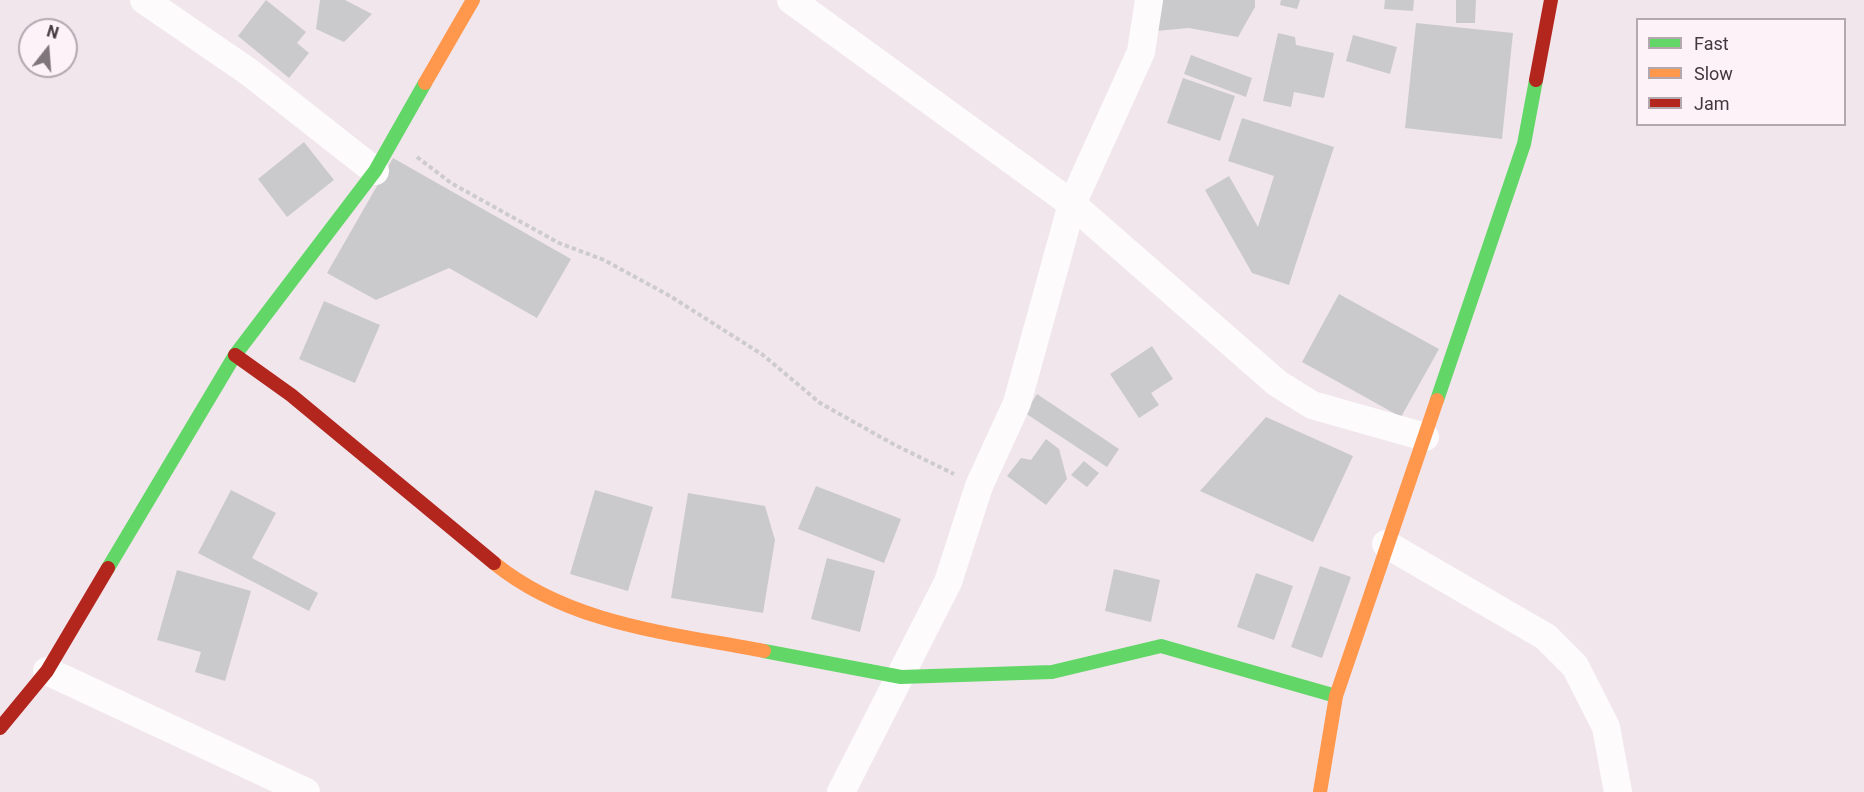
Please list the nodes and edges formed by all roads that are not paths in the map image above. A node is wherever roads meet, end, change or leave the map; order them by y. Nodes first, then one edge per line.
1 (144, 0) edge
2 (474, 0) edge
3 (791, 0) edge
4 (1149, 0) edge
5 (1551, 0) edge
6 (375, 171) junction
7 (1072, 204) junction
8 (235, 356) junction
9 (1425, 437) junction
10 (1386, 544) junction
11 (47, 671) junction
12 (901, 676) junction
13 (1336, 696) junction
14 (0, 728) edge
15 (306, 792) edge
16 (841, 792) edge
17 (1320, 792) edge
18 (1617, 792) edge

1 - 6 street
2 - 6 street
3 - 7 street
4 - 7 street
5 - 9 street
6 - 8 street
7 - 9 street
7 - 12 street
8 - 11 street
8 - 12 street
9 - 10 street
10 - 13 street
10 - 18 street
11 - 14 street
11 - 15 street
12 - 13 street
12 - 16 street
13 - 17 street

